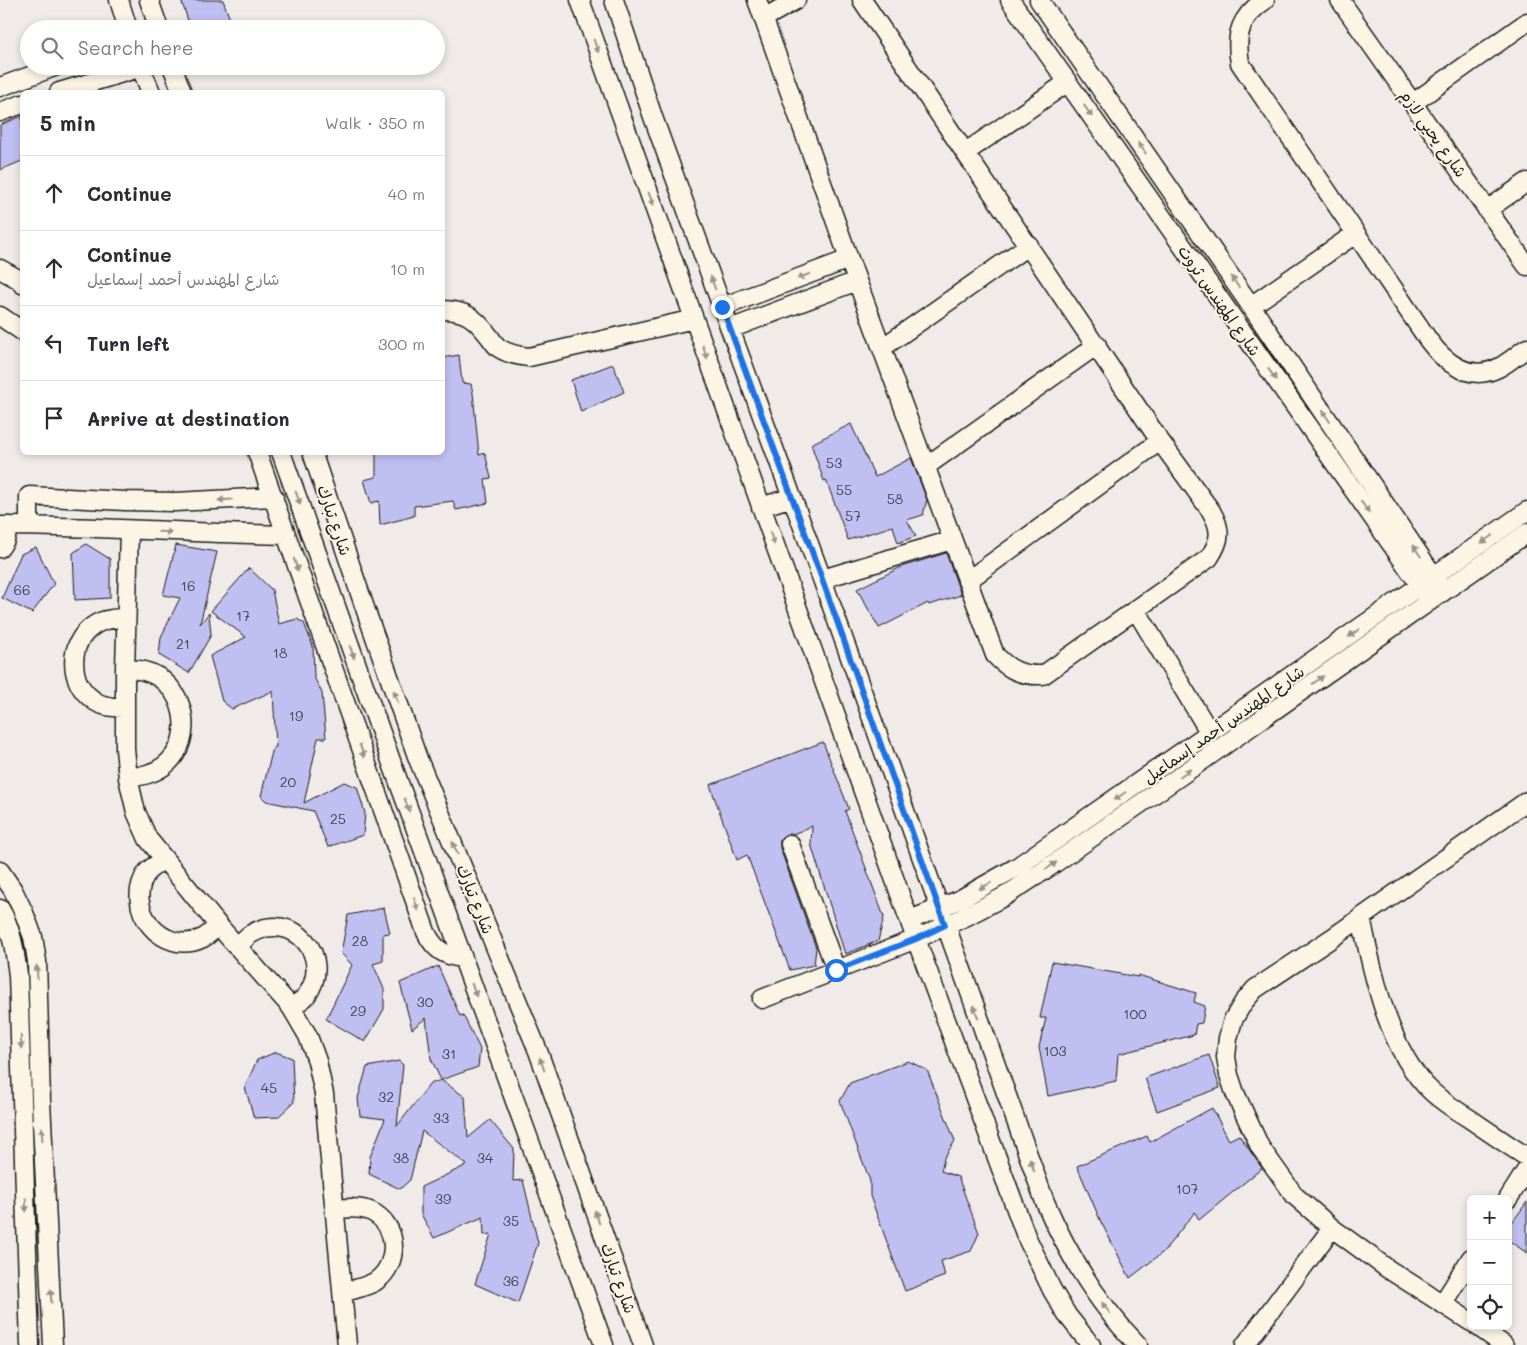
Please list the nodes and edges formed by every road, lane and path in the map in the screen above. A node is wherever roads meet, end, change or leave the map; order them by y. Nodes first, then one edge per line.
1 (149, 0) edge
2 (580, 0) edge
3 (614, 0) edge
4 (757, 0) edge
5 (796, 0) edge
6 (862, 0) edge
7 (1010, 0) edge
8 (1265, 0) edge
9 (1340, 0) edge
10 (120, 3) edge
11 (1048, 3) edge
12 (764, 18) junction
13 (116, 20) edge
14 (125, 20) edge
15 (156, 20) edge
16 (1527, 22) edge
17 (1063, 35) junction
18 (1044, 49) junction
19 (33, 75) edge
20 (115, 75) edge
21 (145, 75) edge
22 (175, 75) edge
23 (1068, 82) junction
24 (0, 87) edge
25 (66, 90) edge
26 (149, 90) edge
27 (181, 90) edge
28 (1412, 103) junction
29 (20, 105) edge
30 (0, 112) edge
31 (966, 152) junction
32 (1527, 182) edge
33 (1487, 210) junction
34 (1355, 234) junction
35 (1029, 245) junction
36 (849, 259) junction
37 (1527, 266) edge
38 (0, 269) edge
39 (20, 280) edge
40 (857, 281) junction
41 (1252, 306) junction
42 (722, 307) junction
43 (445, 310) edge
44 (0, 316) edge
45 (694, 319) junction
46 (730, 329) junction
47 (20, 330) edge
48 (1097, 345) junction
49 (882, 348) junction
50 (1527, 348) edge
51 (1160, 441) junction
52 (258, 455) edge
53 (282, 455) edge
54 (313, 455) edge
55 (925, 467) junction
56 (274, 497) junction
57 (792, 497) junction
58 (76, 498) junction
59 (761, 507) junction
60 (1527, 511) edge
61 (5, 526) edge
62 (28, 526) junction
63 (74, 527) junction
64 (129, 530) junction
65 (1527, 533) edge
66 (286, 535) junction
67 (952, 540) junction
68 (0, 548) edge
69 (822, 579) junction
70 (967, 581) junction
71 (1432, 589) junction
72 (1136, 610) junction
73 (126, 618) junction
74 (125, 669) junction
75 (125, 708) junction
76 (1210, 733) junction
77 (128, 778) junction
78 (1527, 801) edge
79 (790, 844) dead end
80 (164, 859) junction
81 (0, 872) edge
82 (939, 908) junction
83 (0, 909) edge
84 (1361, 917) junction
85 (910, 920) junction
86 (218, 925) junction
87 (945, 925) junction
88 (916, 939) junction
89 (237, 947) junction
90 (8, 949) edge
91 (463, 958) junction
92 (836, 970) junction
93 (762, 1000) dead end
94 (291, 1007) junction
95 (1527, 1157) edge
96 (1527, 1170) edge
97 (1511, 1195) edge
98 (336, 1209) junction
99 (1332, 1228) junction
100 (1467, 1264) edge
101 (343, 1292) junction
102 (1443, 1303) junction
103 (1467, 1319) edge
104 (1483, 1330) edge
105 (30, 1345) edge
106 (53, 1345) edge
107 (347, 1345) edge
108 (604, 1345) edge
109 (643, 1345) edge
110 (1091, 1345) edge
111 (1138, 1345) edge
112 (1245, 1345) edge
113 (1504, 1345) edge

1 - 15 street
2 -> 45 street
42 -> 3 street
4 - 12 street
5 - 12 street
6 - 31 street
7 - 18 street, شارع المهندس ثروت
8 - 34 street
9 - 28 street, شارع يحيي لازم
10 - 13 street
10 - 14 street
11 - 17 street, شارع المهندس ثروت
12 - 36 street
16 - 28 street
17 - 18 street
41 -> 17 street, شارع المهندس ثروت
18 - 23 street, شارع المهندس ثروت
19 - 24 street
20 - 25 street
21 - 26 street
22 - 27 street
23 - 31 street
23 -> 71 street, شارع المهندس ثروت
28 - 33 street, شارع يحيي لازم
29 - 30 street
31 - 35 street
32 - 33 street
33 - 37 street, شارع يحيي لازم
34 - 41 street
34 - 50 street
35 - 48 street
35 - 49 street
36 - 40 street
36 -> 42 street
38 - 39 street
40 - 46 street
40 - 49 street
71 -> 41 street, شارع المهندس ثروت
42 - 46 street
43 - 45 street
44 - 47 street
45 -> 59 street
46 - 57 street
48 - 51 street
48 - 55 street
49 - 55 street
51 - 70 street
51 - 72 street
52 - 56 street
53 -> 91 street, شارع تبارك
109 -> 54 street, شارع تبارك
55 - 67 street
56 -> 58 street
56 - 66 street
57 - 59 street
57 - 69 street
58 - 62 street
58 - 63 street
59 -> 85 street
60 -> 71 street, شارع المهندس أحمد إسماعيل
61 - 62 street
61 - 68 street
62 - 63 street
63 - 64 street
64 -> 66 street
64 - 73 street
65 - 71 street, شارع المهندس أحمد إسماعيل
66 -> 91 street
67 - 69 street
67 - 70 street
69 - 82 street
70 - 72 street
71 -> 76 street, شارع المهندس أحمد إسماعيل
87 -> 71 street, شارع المهندس أحمد إسماعيل
72 - 76 street
73 - 74 street
73 - 75 street
74 - 75 street
74 - 77 street
75 - 77 street
76 -> 82 street, شارع المهندس أحمد إسماعيل
77 - 80 street
78 - 84 street
79 - 92 street
80 - 86 street
80 - 86 street
106 -> 81 street
82 - 85 street, شارع المهندس أحمد إسماعيل
82 - 87 street
83 - 90 street
84 - 95 street
84 - 99 street
85 - 88 street
86 - 89 street
87 - 88 street, شارع المهندس أحمد إسماعيل
111 -> 87 street
88 - 92 street, شارع المهندس أحمد إسماعيل
88 - 110 street
89 - 94 street
89 - 94 street
90 -> 105 street
91 -> 108 street, شارع تبارك
92 - 93 street, شارع المهندس أحمد إسماعيل
94 - 98 street
96 - 97 street
98 - 101 street
98 - 101 street
99 - 102 street
99 - 112 street
100 - 102 street
101 - 107 street
102 - 103 street
104 - 113 street

